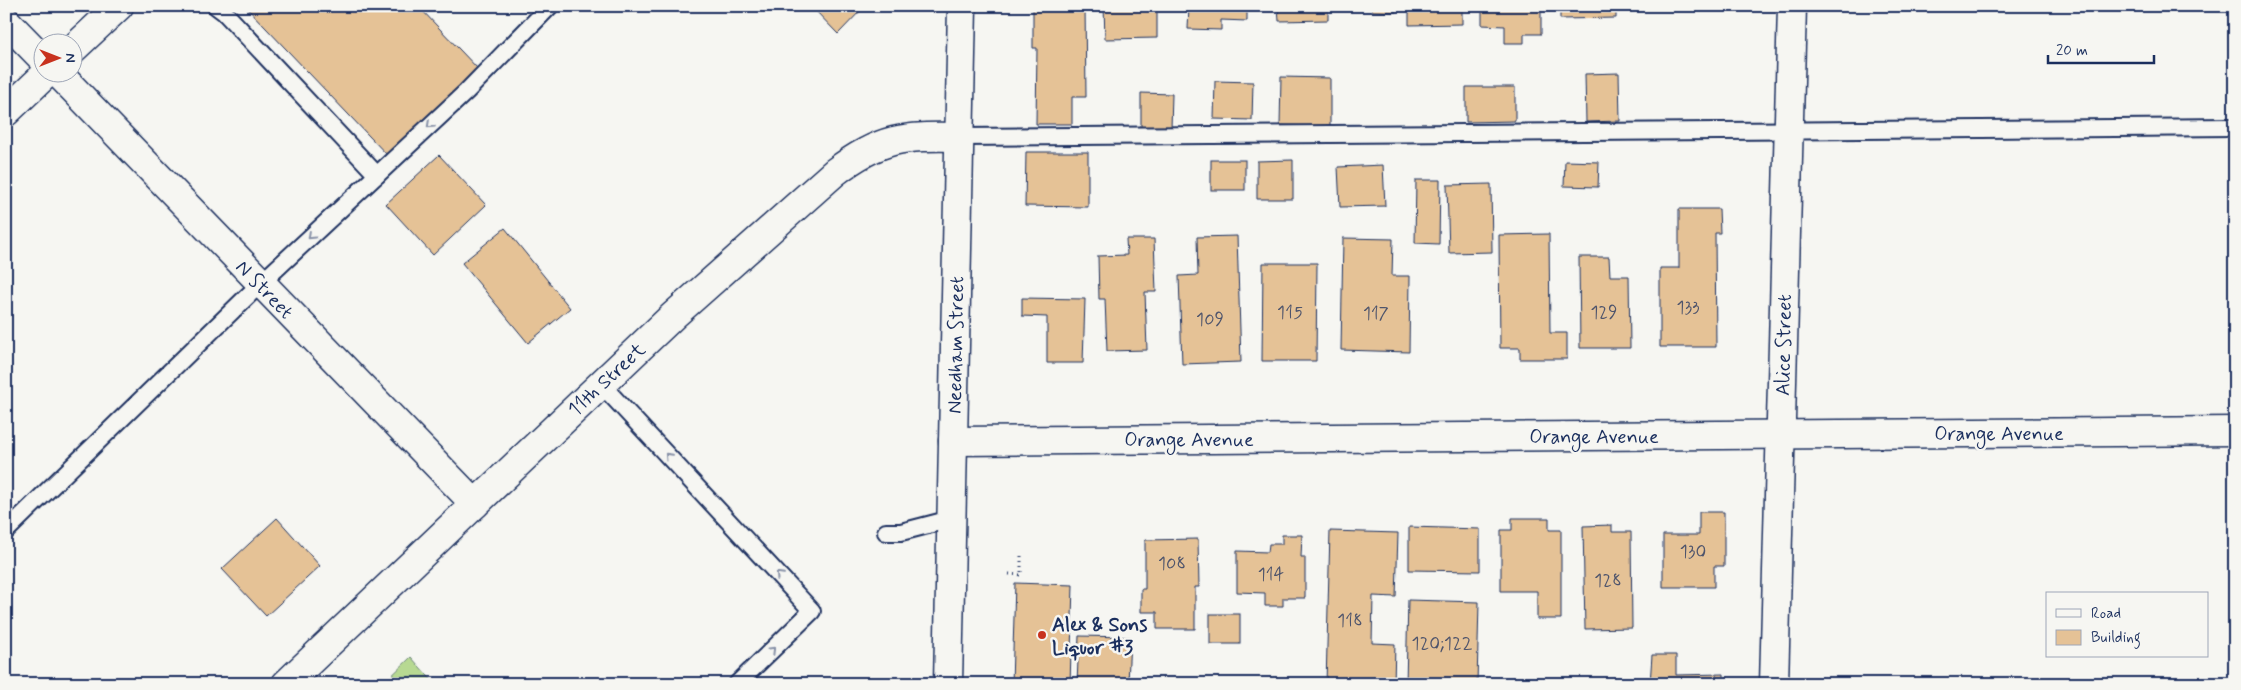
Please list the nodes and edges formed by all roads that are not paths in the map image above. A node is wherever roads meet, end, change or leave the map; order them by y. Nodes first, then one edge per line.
1 (119, 6) edge
2 (216, 6) edge
3 (550, 6) edge
4 (962, 6) edge
5 (1792, 6) edge
6 (6, 21) edge
7 (82, 41) edge
8 (32, 48) edge
9 (38, 82) edge
10 (67, 82) edge
11 (6, 112) edge
12 (2235, 127) edge
13 (1788, 130) junction
14 (959, 137) junction
15 (377, 175) junction
16 (260, 284) junction
17 (601, 384) junction
18 (2235, 432) edge
19 (1780, 435) junction
20 (953, 441) junction
21 (474, 504) junction
22 (952, 519) junction
23 (6, 531) edge
24 (886, 532) dead end
25 (286, 684) edge
26 (737, 684) edge
27 (948, 684) edge
28 (1774, 684) edge

1 - 7 street
2 - 15 lane
3 -> 15 lane
4 - 14 street, Needham Street
5 - 13 street, Alice Street
6 - 8 street
9 - 11 street
10 - 16 street, N Street
12 - 13 lane
13 - 14 lane
13 - 19 street, Alice Street
14 - 17 street, 11th Street
14 - 20 street, Needham Street
15 -> 16 lane
16 - 21 street, N Street
16 - 23 lane
17 - 21 street, 11th Street
26 -> 17 lane
18 - 19 street, Orange Avenue
19 - 20 street, Orange Avenue
19 - 28 street, Alice Street
20 - 22 street, Needham Street
21 - 25 street, 11th Street
22 - 24 lane
22 - 27 street, Needham Street

